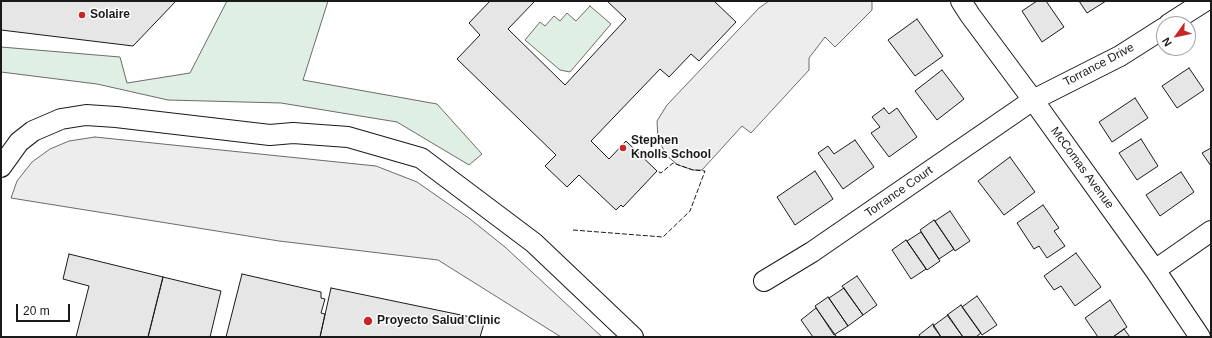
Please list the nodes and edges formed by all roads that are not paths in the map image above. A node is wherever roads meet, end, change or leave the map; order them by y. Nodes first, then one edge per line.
1 (961, 1) edge
2 (1205, 1) edge
3 (1182, 16) edge
4 (1156, 33) edge
5 (1033, 100) junction
6 (1, 167) edge
7 (1211, 231) edge
8 (1155, 270) junction
9 (764, 281) dead end
10 (633, 337) edge
11 (1200, 337) edge

1 - 5 street, McComas Avenue
2 - 3 street
4 - 5 street, Torrance Drive
5 - 8 street, McComas Avenue
5 - 9 street, Torrance Court
6 - 10 street
7 - 8 street
8 - 11 street, McComas Avenue

